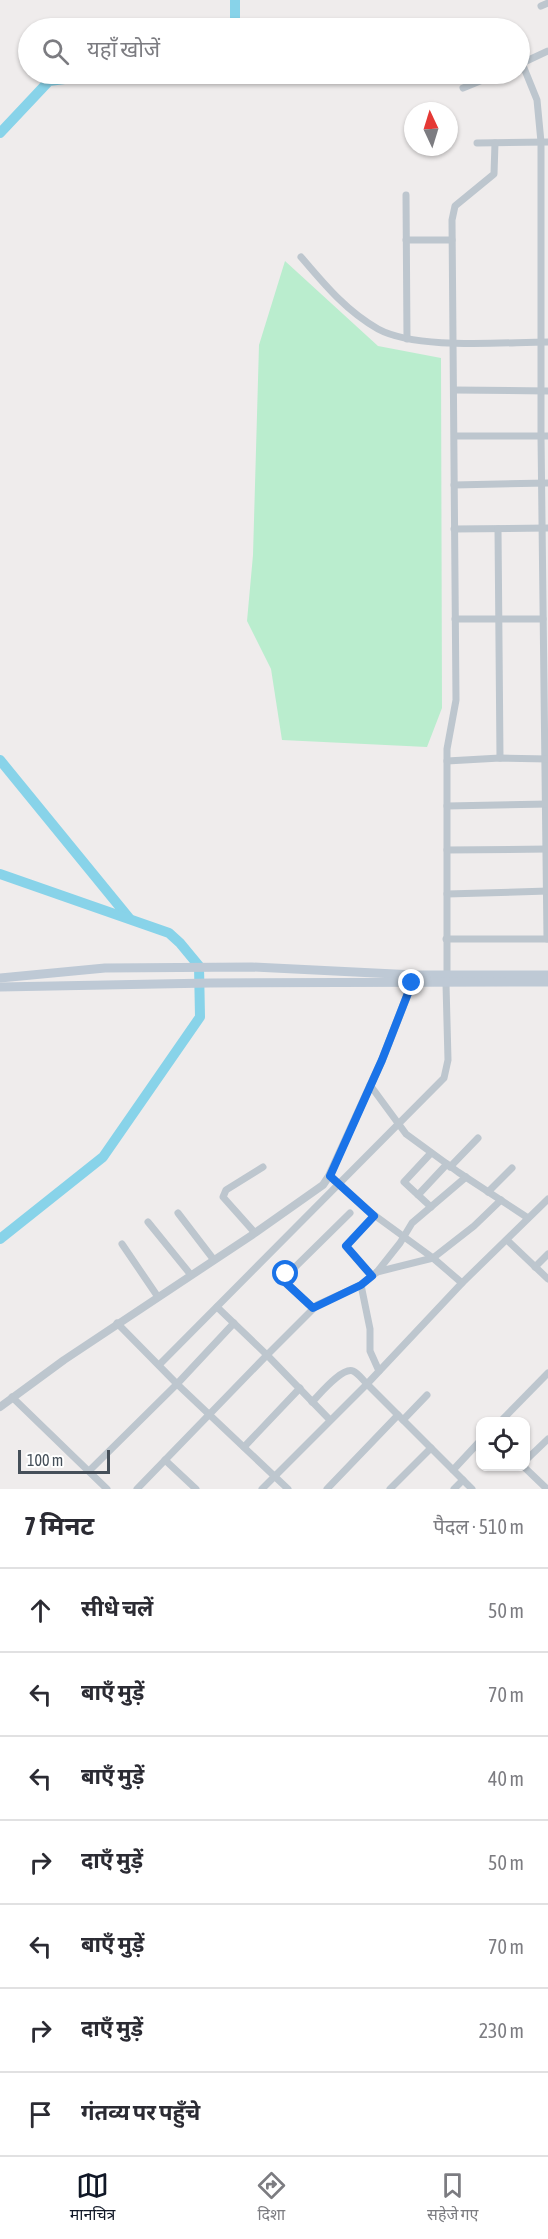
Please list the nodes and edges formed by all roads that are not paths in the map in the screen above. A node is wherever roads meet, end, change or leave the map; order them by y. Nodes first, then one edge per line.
1 (548, 51) edge
2 (530, 60) edge
3 (473, 84) edge
4 (530, 84) edge
5 (463, 88) dead end
6 (544, 142) edge
7 (477, 143) dead end
8 (495, 143) junction
9 (406, 195) dead end
10 (544, 198) edge
11 (406, 240) junction
12 (452, 240) junction
13 (301, 257) dead end
14 (545, 281) edge
15 (407, 339) junction
16 (453, 342) junction
17 (545, 342) edge
18 (454, 390) junction
19 (545, 391) edge
20 (455, 436) junction
21 (545, 436) edge
22 (546, 483) edge
23 (454, 485) junction
24 (546, 528) edge
25 (454, 529) junction
26 (498, 529) junction
27 (455, 619) junction
28 (543, 619) junction
29 (499, 620) junction
30 (547, 715) edge
31 (500, 758) junction
32 (547, 759) edge
33 (447, 761) junction
34 (547, 804) edge
35 (447, 806) junction
36 (547, 849) edge
37 (447, 850) junction
38 (547, 891) edge
39 (447, 894) junction
40 (447, 939) junction
41 (548, 939) edge
42 (548, 975) edge
43 (0, 978) edge
44 (414, 979) junction
45 (447, 979) junction
46 (548, 982) edge
47 (0, 987) edge
48 (370, 1085) junction
49 (398, 1125) junction
50 (478, 1138) dead end
51 (430, 1153) junction
52 (449, 1165) junction
53 (263, 1167) dead end
54 (512, 1168) dead end
55 (330, 1176) junction
56 (466, 1177) junction
57 (339, 1185) junction
58 (488, 1192) junction
59 (418, 1195) junction
60 (501, 1200) junction
61 (547, 1201) edge
62 (431, 1207) junction
63 (178, 1213) dead end
64 (350, 1213) dead end
65 (374, 1216) junction
66 (528, 1218) junction
67 (148, 1222) dead end
68 (255, 1233) junction
69 (404, 1237) junction
70 (507, 1240) junction
71 (122, 1244) dead end
72 (548, 1254) edge
73 (433, 1258) junction
74 (214, 1260) junction
75 (536, 1267) junction
76 (374, 1274) junction
77 (191, 1275) junction
78 (548, 1279) edge
79 (462, 1283) junction
80 (361, 1285) junction
81 (158, 1297) junction
82 (217, 1307) junction
83 (313, 1308) junction
84 (117, 1323) junction
85 (234, 1323) junction
86 (267, 1355) junction
87 (159, 1365) junction
88 (379, 1371) junction
89 (548, 1373) edge
90 (177, 1384) junction
91 (367, 1384) junction
92 (300, 1388) junction
93 (427, 1395) dead end
94 (12, 1397) junction
95 (312, 1402) junction
96 (0, 1407) edge
97 (210, 1414) junction
98 (505, 1417) edge
99 (401, 1418) junction
100 (330, 1420) junction
101 (548, 1439) edge
102 (476, 1445) edge
103 (244, 1447) junction
104 (431, 1448) junction
105 (530, 1455) edge
106 (165, 1460) junction
107 (453, 1470) junction
108 (89, 1471) junction
109 (529, 1471) edge
110 (274, 1476) junction
111 (463, 1480) junction
112 (546, 1486) edge
113 (107, 1489) edge
114 (137, 1489) edge
115 (196, 1489) edge
116 (262, 1489) edge
117 (288, 1489) edge
118 (327, 1489) edge
119 (390, 1489) edge
120 (454, 1489) edge
121 (472, 1489) edge

1 - 2 street
3 - 5 street
4 - 6 street
6 - 8 street
6 - 10 street
7 - 8 street
8 - 12 street
9 - 11 street
10 - 14 street
11 - 12 street
11 - 15 street
12 - 16 street
13 - 15 street
14 - 17 street
15 - 16 street
16 - 17 street
16 - 18 street
17 - 19 street
18 - 19 street
18 - 20 street
19 - 21 street
20 - 21 street
20 - 23 street
21 - 22 street
22 - 23 street
22 - 24 street
23 - 25 street
24 - 26 street
24 - 28 street
25 - 26 street
25 - 27 street
26 - 29 street
27 - 29 street
27 - 33 street
28 - 29 street
28 - 30 street
29 - 31 street
30 - 32 street
31 - 32 street
31 - 33 street
32 - 34 street
33 - 35 street
34 - 35 street
34 - 36 street
35 - 37 street
36 - 37 street
36 - 38 street
37 - 39 street
38 - 39 street
38 - 41 street
39 - 40 street
40 - 41 street
40 - 45 street
42 - 45 main road
43 - 44 main road
44 - 45 main road
44 - 47 main road
44 - 48 street
45 - 46 main road
45 - 49 street
48 - 49 street
48 - 55 street
49 - 51 street
49 - 57 street
50 - 52 street
51 - 52 street
51 - 59 street
52 - 56 street
52 - 59 street
53 - 68 street
54 - 58 street
55 - 57 street
55 - 68 street
56 - 58 street
56 - 62 street
57 - 65 street
57 - 82 street
58 - 60 street
59 - 62 street
60 - 66 street
60 - 73 street
61 - 66 street
62 - 69 street
63 - 74 street
64 - 83 street
65 - 69 street
65 - 76 street
66 - 70 street
67 - 77 street
68 - 74 street
69 - 73 street
69 - 76 street
70 - 75 street
70 - 79 street
71 - 81 street
72 - 75 street
73 - 76 street
73 - 79 street
74 - 77 street
75 - 78 street
76 - 80 street
77 - 81 street
79 - 88 street
80 - 83 street
80 - 88 street
81 - 84 street
82 - 85 street
82 - 87 street
83 - 86 street
84 - 87 street
84 - 94 street
85 - 86 street
85 - 90 street
86 - 92 street
86 - 97 street
87 - 90 street
88 - 91 street
89 - 98 street
90 - 97 street
90 - 108 street
91 - 95 street
91 - 99 street
91 - 100 street
92 - 95 street
92 - 103 street
93 - 99 street
94 - 96 street
94 - 108 street
95 - 100 street
97 - 103 street
97 - 106 street
99 - 104 street
99 - 118 street
100 - 110 street
101 - 105 street
102 - 107 street
103 - 110 street
104 - 107 street
104 - 119 street
106 - 114 street
106 - 115 street
107 - 111 street
108 - 113 street
109 - 112 street
110 - 116 street
110 - 117 street
111 - 120 street
111 - 121 street

